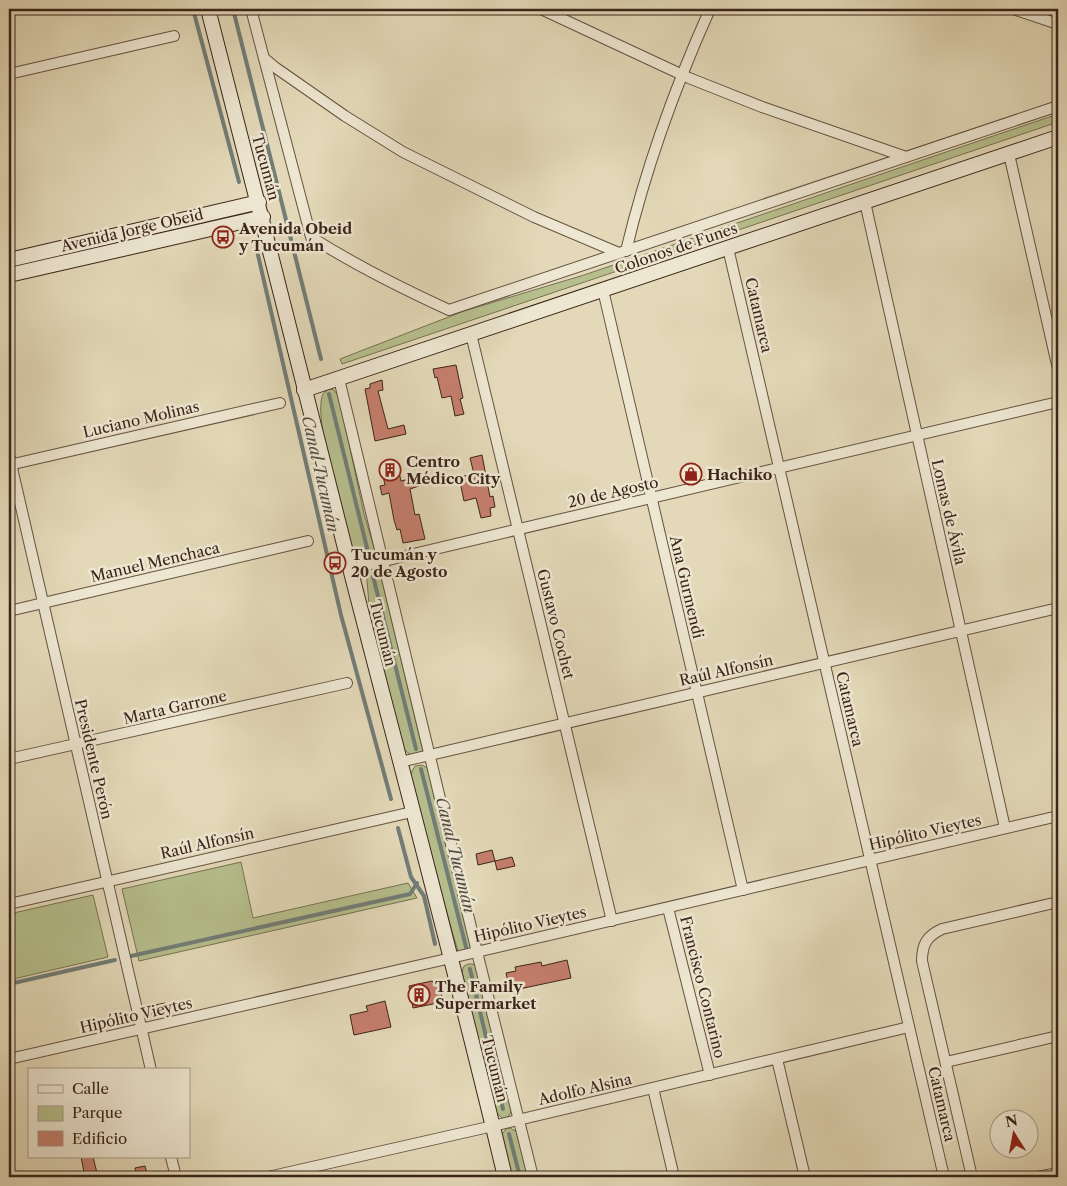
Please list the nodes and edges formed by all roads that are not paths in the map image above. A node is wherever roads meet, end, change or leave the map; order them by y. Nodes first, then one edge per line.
1 (208, 9) edge
2 (251, 9) edge
3 (541, 9) edge
4 (710, 9) edge
5 (1013, 9) edge
6 (1058, 24) edge
7 (174, 36) dead end
8 (264, 58) junction
9 (9, 74) edge
10 (682, 76) junction
11 (1058, 106) edge
12 (1058, 137) edge
13 (1010, 154) junction
14 (906, 157) junction
15 (259, 202) junction
16 (864, 202) junction
17 (263, 217) junction
18 (728, 248) junction
19 (622, 252) junction
20 (9, 260) edge
21 (9, 275) edge
22 (602, 290) junction
23 (471, 334) junction
24 (1058, 368) edge
25 (339, 379) junction
26 (304, 390) junction
27 (1058, 402) edge
28 (280, 403) dead end
29 (916, 436) junction
30 (10, 461) edge
31 (779, 468) junction
32 (651, 498) junction
33 (518, 530) junction
34 (308, 541) dead end
35 (383, 562) junction
36 (350, 569) junction
37 (43, 603) junction
38 (1058, 608) edge
39 (9, 611) edge
40 (960, 630) junction
41 (824, 662) junction
42 (347, 683) dead end
43 (697, 692) junction
44 (564, 723) junction
45 (75, 744) junction
46 (429, 755) junction
47 (9, 760) edge
48 (400, 762) junction
49 (412, 812) junction
50 (1058, 816) edge
51 (1005, 828) junction
52 (870, 860) junction
53 (107, 882) junction
54 (743, 890) junction
55 (1058, 902) edge
56 (9, 904) edge
57 (668, 908) junction
58 (612, 921) junction
59 (477, 952) junction
60 (451, 958) junction
61 (909, 1027) junction
62 (142, 1029) junction
63 (1058, 1036) edge
64 (9, 1059) edge
65 (777, 1059) junction
66 (946, 1062) junction
67 (151, 1068) edge
68 (710, 1075) junction
69 (654, 1088) junction
70 (520, 1120) junction
71 (492, 1126) junction
72 (171, 1158) edge
73 (1058, 1172) edge
74 (176, 1177) edge
75 (268, 1177) edge
76 (505, 1177) edge
77 (533, 1177) edge
78 (674, 1177) edge
79 (805, 1177) edge
80 (944, 1177) edge
81 (972, 1177) edge
82 (1038, 1177) edge

1 - 15 main road, Tucumán
2 - 8 street
3 - 10 street
4 - 10 street
5 - 6 street
7 - 9 street
8 - 19 street
8 - 19 street
10 - 14 street
10 - 19 street
11 - 14 street
12 - 13 main road, Colonos de Funes
13 - 16 main road, Colonos de Funes
13 - 24 street
14 - 19 street
15 - 17 main road, Tucumán
15 - 20 main road, Avenida Jorge Obeid
16 - 18 main road, Colonos de Funes
16 - 29 street, Lomas de Ávila
17 - 21 main road, Avenida Jorge Obeid
17 - 26 main road, Tucumán
18 - 22 main road, Colonos de Funes
18 - 31 street, Catamarca
22 - 23 main road, Colonos de Funes
22 - 32 street, Ana Gurmendi
23 - 25 main road, Colonos de Funes
23 - 33 street, Gustavo Cochet
25 - 26 main road, Colonos de Funes
25 - 35 street, Tucumán
26 - 36 main road, Tucumán
27 - 29 street, 20 de Agosto
28 - 30 street, Luciano Molinas
29 - 31 street, 20 de Agosto
29 - 40 street, Lomas de Ávila
30 - 37 street, Presidente Perón
31 - 32 street, 20 de Agosto
31 - 41 street, Catamarca
32 - 33 street, 20 de Agosto
32 - 43 street, Ana Gurmendi
33 - 35 street, 20 de Agosto
33 - 44 street, Gustavo Cochet
34 - 37 street, Manuel Menchaca
35 - 36 street, 20 de Agosto
35 - 46 street, Tucumán
36 - 48 main road, Tucumán
37 - 39 street, Manuel Menchaca
37 - 45 street, Presidente Perón
38 - 40 street, Raúl Alfonsín
40 - 41 street, Raúl Alfonsín
40 - 51 street, Lomas de Ávila
41 - 43 street, Raúl Alfonsín
41 - 52 street, Catamarca
42 - 45 street, Marta Garrone
43 - 44 street, Raúl Alfonsín
43 - 54 street, Ana Gurmendi
44 - 46 street, Raúl Alfonsín
44 - 58 street, Gustavo Cochet
45 - 47 street, Marta Garrone
45 - 53 street, Presidente Perón
46 - 48 street, Raúl Alfonsín
46 - 59 street, Tucumán
48 - 49 main road, Tucumán
49 - 53 street, Raúl Alfonsín
49 - 60 main road, Tucumán
50 - 51 street, Hipólito Vieytes
51 - 52 street, Hipólito Vieytes
52 - 54 street, Hipólito Vieytes
52 - 61 street, Catamarca
53 - 56 street, Raúl Alfonsín
53 - 62 street, Presidente Perón
54 - 57 street, Hipólito Vieytes
55 - 66 street
57 - 58 street, Hipólito Vieytes
57 - 68 street, Francisco Contarino
58 - 59 street, Hipólito Vieytes
59 - 60 street, Hipólito Vieytes
59 - 70 street, Tucumán
60 - 62 street, Hipólito Vieytes
60 - 71 main road, Tucumán
61 - 65 street, Adolfo Alsina
61 - 80 street, Catamarca
62 - 64 street, Hipólito Vieytes
62 - 67 street, Presidente Perón
63 - 66 street
65 - 68 street, Adolfo Alsina
65 - 79 street
66 - 81 street
68 - 69 street, Adolfo Alsina
69 - 70 street, Adolfo Alsina
69 - 78 street
70 - 71 street, Adolfo Alsina
70 - 77 street, Tucumán
71 - 75 street, Adolfo Alsina
71 - 76 main road, Tucumán
72 - 74 street
73 - 82 street

